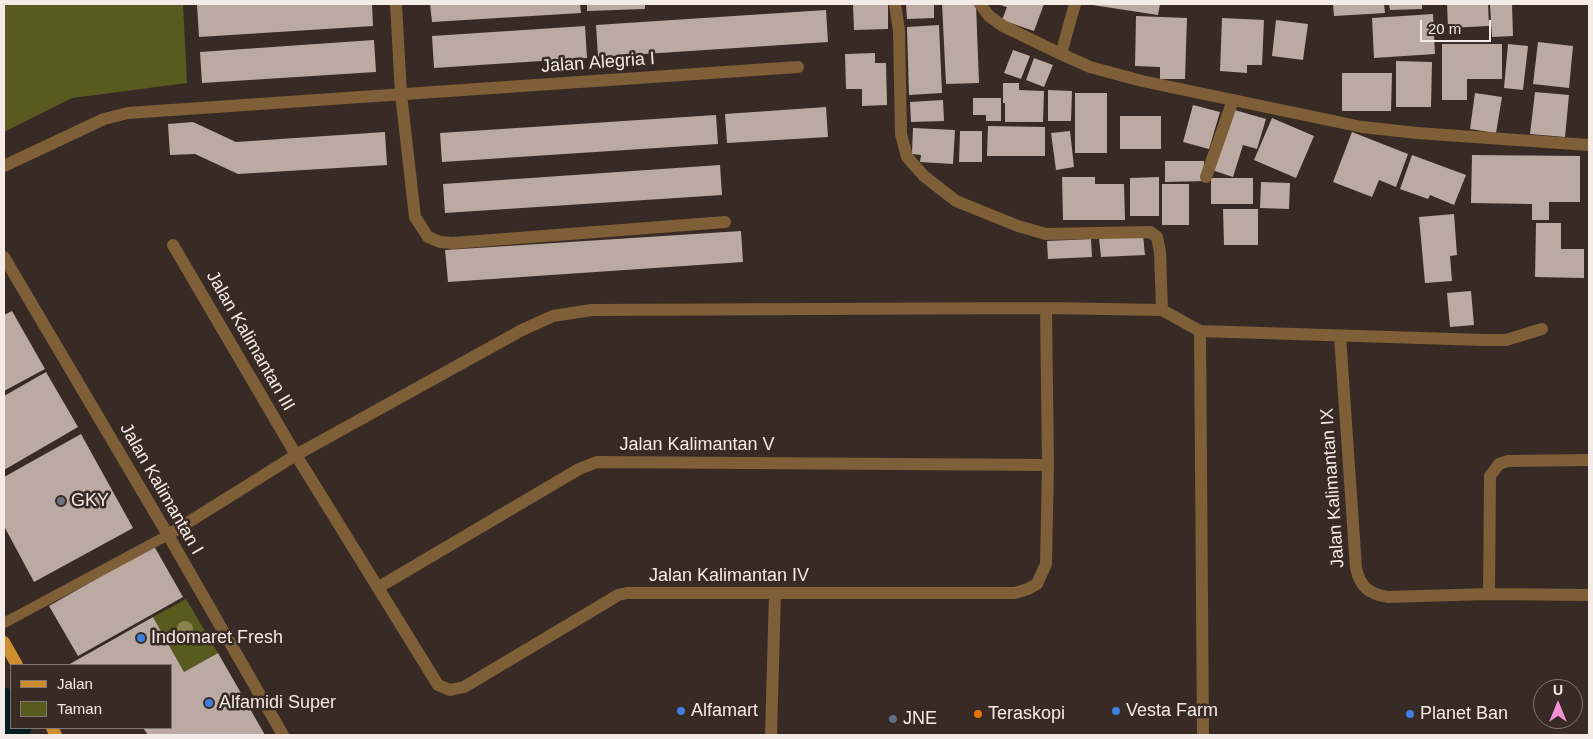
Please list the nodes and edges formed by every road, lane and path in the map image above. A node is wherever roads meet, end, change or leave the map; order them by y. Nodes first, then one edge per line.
1 (396, 4) edge
2 (895, 4) edge
3 (980, 4) edge
4 (1074, 4) edge
5 (1060, 54) junction
6 (798, 67) dead end
7 (402, 94) junction
8 (1233, 100) junction
9 (1589, 145) edge
10 (4, 166) edge
11 (1206, 177) dead end
12 (726, 222) dead end
13 (173, 245) dead end
14 (5, 259) edge
15 (1046, 308) junction
16 (1162, 310) junction
17 (1542, 329) dead end
18 (1200, 331) junction
19 (1340, 336) junction
20 (296, 456) junction
21 (1589, 460) edge
22 (1048, 465) junction
23 (168, 535) junction
24 (379, 587) junction
25 (775, 593) junction
26 (1489, 594) junction
27 (1589, 595) edge
28 (4, 623) edge
29 (4, 642) edge
30 (16, 664) edge
31 (283, 735) edge
32 (771, 735) edge
33 (1203, 735) edge

1 - 7 street
2 - 16 street
3 - 5 street
4 - 5 street
5 - 8 street
6 - 7 street, Jalan Alegria I
7 - 10 street, Jalan Alegria I
7 - 12 street
8 - 9 street
8 - 11 street
13 - 20 street, Jalan Kalimantan III
14 - 23 street, Jalan Kalimantan I
15 - 16 street
15 - 20 street
15 - 22 street, Jalan Kalimantan IV
16 - 18 street
17 - 19 street
18 - 19 street
18 - 33 street
19 - 26 street, Jalan Kalimantan IX
20 - 23 street
20 - 24 street, Jalan Kalimantan IV
21 - 26 street
22 - 24 street, Jalan Kalimantan V
22 - 25 street, Jalan Kalimantan IV
23 - 28 lane
23 - 31 street, Jalan Kalimantan I
24 - 25 street, Jalan Kalimantan IV
25 - 32 street
26 - 27 street, Jalan Kalimantan IX
29 - 30 main road

